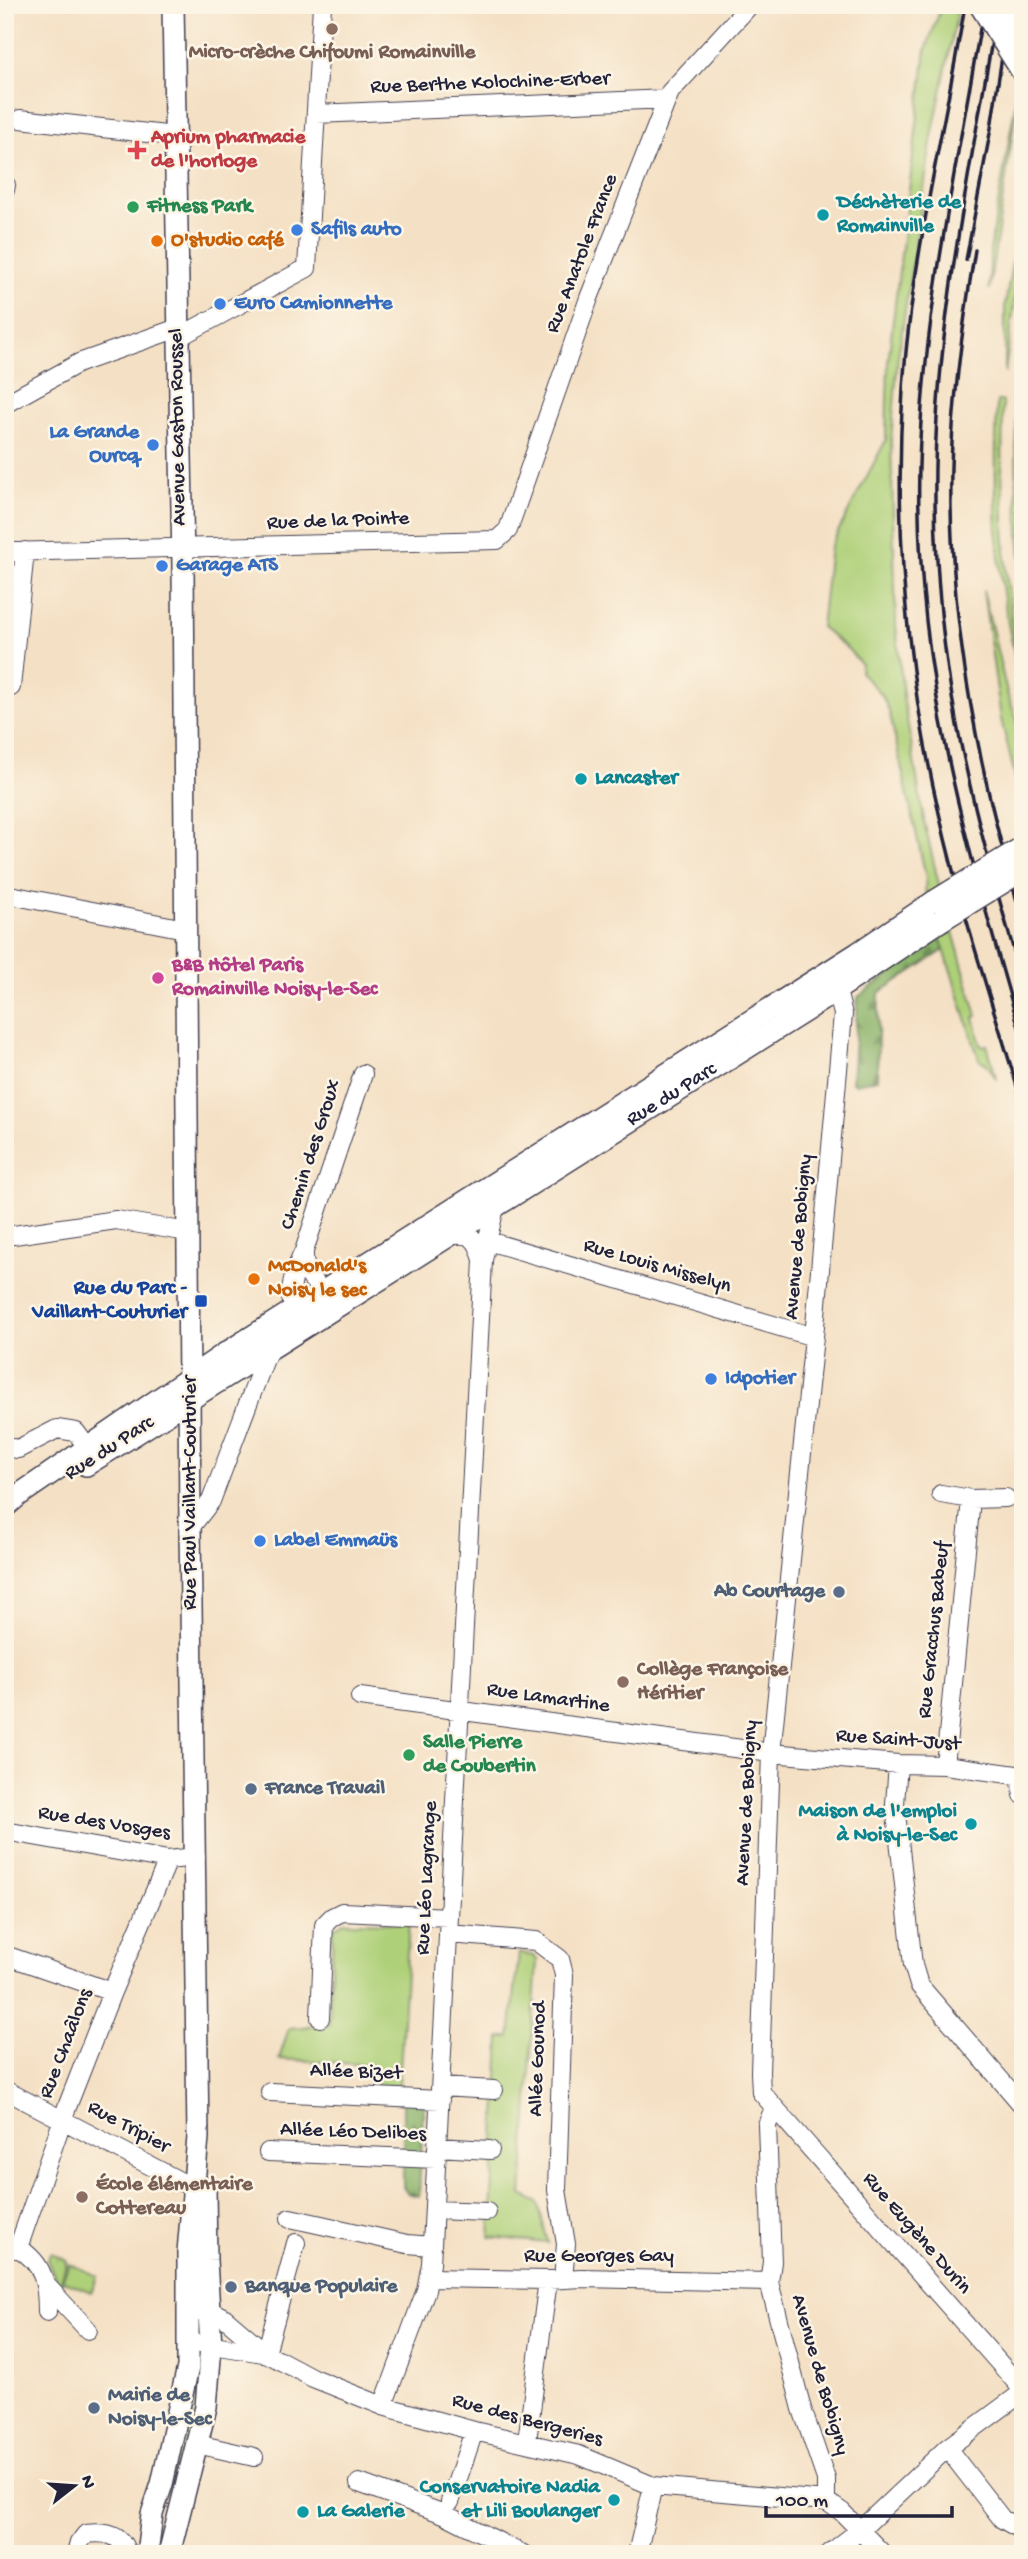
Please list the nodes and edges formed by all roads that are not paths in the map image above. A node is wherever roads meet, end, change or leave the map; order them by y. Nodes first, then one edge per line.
1 (173, 5) edge
2 (322, 5) edge
3 (750, 5) edge
4 (980, 5) edge
5 (998, 5) edge
6 (1023, 45) edge
7 (1023, 73) edge
8 (667, 100) junction
9 (316, 114) junction
10 (20, 119) dead end
11 (175, 136) junction
12 (178, 333) junction
13 (5, 404) edge
14 (497, 540) joint
15 (181, 549) junction
16 (5, 551) edge
17 (26, 551) junction
18 (11, 687) dead end
19 (1023, 847) edge
20 (185, 849) joint
21 (1023, 870) edge
22 (5, 894) edge
23 (185, 929) junction
24 (864, 961) junction
25 (831, 982) junction
26 (363, 1074) dead end
27 (495, 1207) junction
28 (188, 1232) junction
29 (5, 1234) edge
30 (449, 1236) junction
31 (488, 1241) junction
32 (304, 1251) junction
33 (483, 1260) junction
34 (292, 1285) junction
35 (317, 1285) junction
36 (295, 1308) junction
37 (321, 1317) junction
38 (814, 1337) junction
39 (268, 1351) junction
40 (190, 1376) junction
41 (190, 1398) junction
42 (5, 1447) edge
43 (87, 1447) junction
44 (941, 1494) dead end
45 (1006, 1498) dead end
46 (971, 1499) junction
47 (5, 1507) edge
48 (5, 1513) edge
49 (190, 1528) junction
50 (360, 1697) dead end
51 (460, 1709) junction
52 (772, 1753) junction
53 (898, 1764) junction
54 (945, 1765) junction
55 (1021, 1776) edge
56 (1023, 1795) edge
57 (5, 1831) edge
58 (196, 1857) junction
59 (167, 1860) junction
60 (449, 1925) junction
61 (5, 1955) edge
62 (112, 1992) junction
63 (320, 2018) dead end
64 (5, 2090) edge
65 (494, 2090) dead end
66 (270, 2092) dead end
67 (440, 2093) junction
68 (1023, 2106) edge
69 (775, 2108) junction
70 (63, 2119) junction
71 (198, 2137) junction
72 (491, 2150) dead end
73 (268, 2152) dead end
74 (437, 2153) junction
75 (193, 2188) junction
76 (434, 2210) junction
77 (487, 2212) dead end
78 (290, 2218) dead end
79 (296, 2243) dead end
80 (432, 2246) junction
81 (11, 2249) edge
82 (197, 2256) junction
83 (429, 2278) junction
84 (556, 2280) junction
85 (769, 2282) junction
86 (47, 2286) junction
87 (188, 2311) junction
88 (211, 2311) junction
89 (47, 2312) dead end
90 (88, 2330) dead end
91 (188, 2340) junction
92 (211, 2346) junction
93 (266, 2353) junction
94 (1023, 2391) edge
95 (383, 2406) junction
96 (474, 2431) junction
97 (527, 2441) junction
98 (197, 2444) junction
99 (947, 2448) junction
100 (254, 2457) dead end
101 (359, 2483) dead end
102 (653, 2486) junction
103 (827, 2501) junction
104 (450, 2502) dead end
105 (859, 2531) junction
106 (1023, 2531) edge
107 (149, 2535) edge
108 (172, 2546) edge
109 (72, 2554) edge
110 (127, 2554) edge
111 (523, 2554) edge
112 (636, 2554) edge
113 (829, 2554) edge
114 (883, 2554) edge

1 - 11 main road, Avenue Gaston Roussel
2 - 9 street
3 - 8 street, Rue Anatole France
4 - 7 main road, bridge
5 - 6 main road, bridge
8 - 9 street, Rue Berthe Kolochine-Erber
8 - 14 street, Rue Anatole France
9 - 12 street
10 - 11 street
11 - 12 main road, Avenue Gaston Roussel
12 - 13 street
12 - 15 main road, Avenue Gaston Roussel
14 - 15 street, Rue de la Pointe
15 - 17 street, Rue de la Pointe
15 - 20 main road, Avenue Gaston Roussel
16 - 17 street, Rue de la Pointe
17 - 18 street
19 - 24 main road, Rue du Parc, bridge
20 - 23 main road, Rue Paul Vaillant-Couturier
21 - 24 main road, Rue du Parc, bridge
22 - 23 street
23 - 28 main road, Rue Paul Vaillant-Couturier
24 - 25 main road, Rue du Parc
25 - 27 main road, Rue du Parc
25 - 35 main road, Rue du Parc
25 - 38 street, Avenue de Bobigny
26 - 32 street, Chemin des Groux
27 - 30 main road, Rue du Parc
27 - 31 street, Rue Léo Lagrange
28 - 29 street
28 - 40 main road, Rue Paul Vaillant-Couturier
30 - 33 street
30 - 37 main road, Rue du Parc
31 - 33 street, Rue Léo Lagrange
31 - 38 street, Rue Louis Misselyn
32 - 34 street, Chemin des Groux
32 - 35 street, Chemin des Groux
33 - 51 street, Rue Léo Lagrange
34 - 35 street
34 - 36 street, Chemin des Groux
35 - 36 main road, Rue du Parc
35 - 37 street
36 - 37 street
36 - 40 main road, Rue du Parc
37 - 39 main road, Rue du Parc
38 - 52 street, Avenue de Bobigny
39 - 41 main road, Rue du Parc
39 - 49 street
40 - 41 main road, Rue Paul Vaillant-Couturier
40 - 43 main road, Rue du Parc
41 - 48 main road, Rue du Parc
41 - 49 main road, Rue Paul Vaillant-Couturier
42 - 43 street
43 - 47 main road, Rue du Parc
44 - 46 street
45 - 46 street
46 - 54 street, Rue Gracchus Babeuf
49 - 58 main road, Rue Paul Vaillant-Couturier
50 - 51 street, Rue Lamartine
51 - 52 street, Rue Lamartine
51 - 60 street, Rue Léo Lagrange
52 - 53 street, Rue Saint-Just
52 - 69 street, Avenue de Bobigny
53 - 54 street, Rue Saint-Just
53 - 68 street
54 - 55 street, Rue Saint-Just
55 - 56 street, Rue Saint-Just
57 - 59 street, Rue des Vosges
58 - 59 street, Rue des Vosges
58 - 71 main road, Rue Paul Vaillant-Couturier
59 - 62 street, Rue Chaâlons
60 - 63 street
60 - 67 street, Rue Léo Lagrange
60 - 84 street, Allée Gounod
61 - 62 street
62 - 70 street, Rue Chaâlons
64 - 70 street, Rue Tripier
65 - 67 street, Allée Bizet
66 - 67 street, Allée Bizet
67 - 74 street, Rue Léo Lagrange
69 - 85 street, Avenue de Bobigny
69 - 94 street, Rue Eugène Durin
70 - 75 street, Rue Tripier
70 - 81 street, Rue Chaâlons
71 - 75 main road, Rue Paul Vaillant-Couturier
71 - 82 main road, Rue Paul Vaillant-Couturier
72 - 74 street, Allée Léo Delibes
73 - 74 street, Allée Léo Delibes
74 - 76 street, Rue Léo Lagrange
75 - 82 main road, Rue Paul Vaillant-Couturier
76 - 77 street
76 - 80 street, Rue Léo Lagrange
78 - 80 street
79 - 93 street
80 - 83 street, Rue Léo Lagrange
81 - 86 street
82 - 87 main road, Rue Paul Vaillant-Couturier
82 - 88 main road, Rue Paul Vaillant-Couturier
83 - 84 street, Rue Georges Gay
83 - 95 street, Rue Léo Lagrange
84 - 85 street, Rue Georges Gay
84 - 97 street
85 - 103 street, Avenue de Bobigny
86 - 89 street
86 - 90 street
87 - 88 street
87 - 91 main road, Rue Paul Vaillant-Couturier
88 - 92 main road, Rue Paul Vaillant-Couturier
88 - 93 street, Rue des Bergeries
91 - 92 street, Rue des Bergeries
91 - 107 main road, Rue Paul Vaillant-Couturier
92 - 93 street, Rue des Bergeries
92 - 98 main road, Rue Paul Vaillant-Couturier
93 - 95 street, Rue des Bergeries
94 - 99 street
95 - 96 street, Rue des Bergeries
96 - 97 street, Rue des Bergeries
96 - 104 street
97 - 102 street, Rue des Bergeries
98 - 100 street
98 - 108 main road, Rue Paul Vaillant-Couturier
99 - 105 street
99 - 106 street
101 - 111 street
102 - 103 street, Rue des Bergeries
102 - 112 street
103 - 105 street
105 - 113 street
105 - 114 street
107 - 108 street
109 - 110 street

